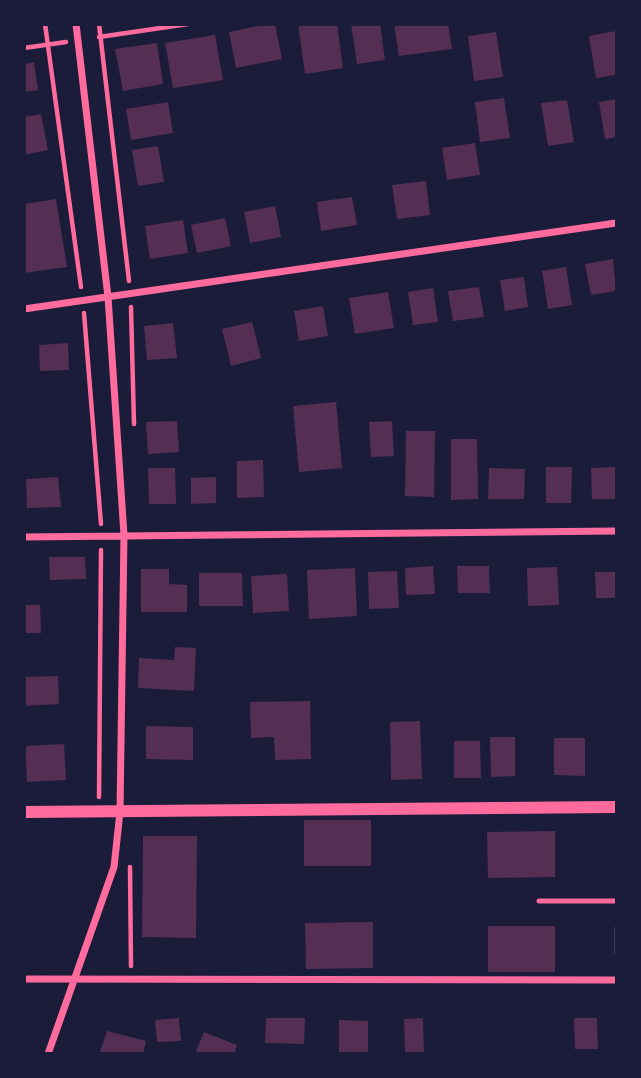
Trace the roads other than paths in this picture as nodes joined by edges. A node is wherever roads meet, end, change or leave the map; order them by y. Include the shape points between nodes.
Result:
1 (76, 24) edge
2 (617, 223) edge
3 (108, 297) junction
4 (24, 309) edge
5 (617, 531) edge
6 (124, 535) junction
7 (24, 537) edge
8 (617, 807) edge
9 (24, 812) edge
10 (120, 812) junction
11 (539, 901) dead end
12 (617, 901) edge
13 (74, 978) junction
14 (24, 979) edge
15 (617, 980) edge
16 (48, 1054) edge

1 - 3 street
2 - 3 street
3 - 4 street
3 - 6 street
5 - 6 street
6 - 7 street
6 - 10 street
8 - 10 street
9 - 10 street
10 - 13 street via 114,867
11 - 12 lane
13 - 14 street
13 - 15 street
13 - 16 street

